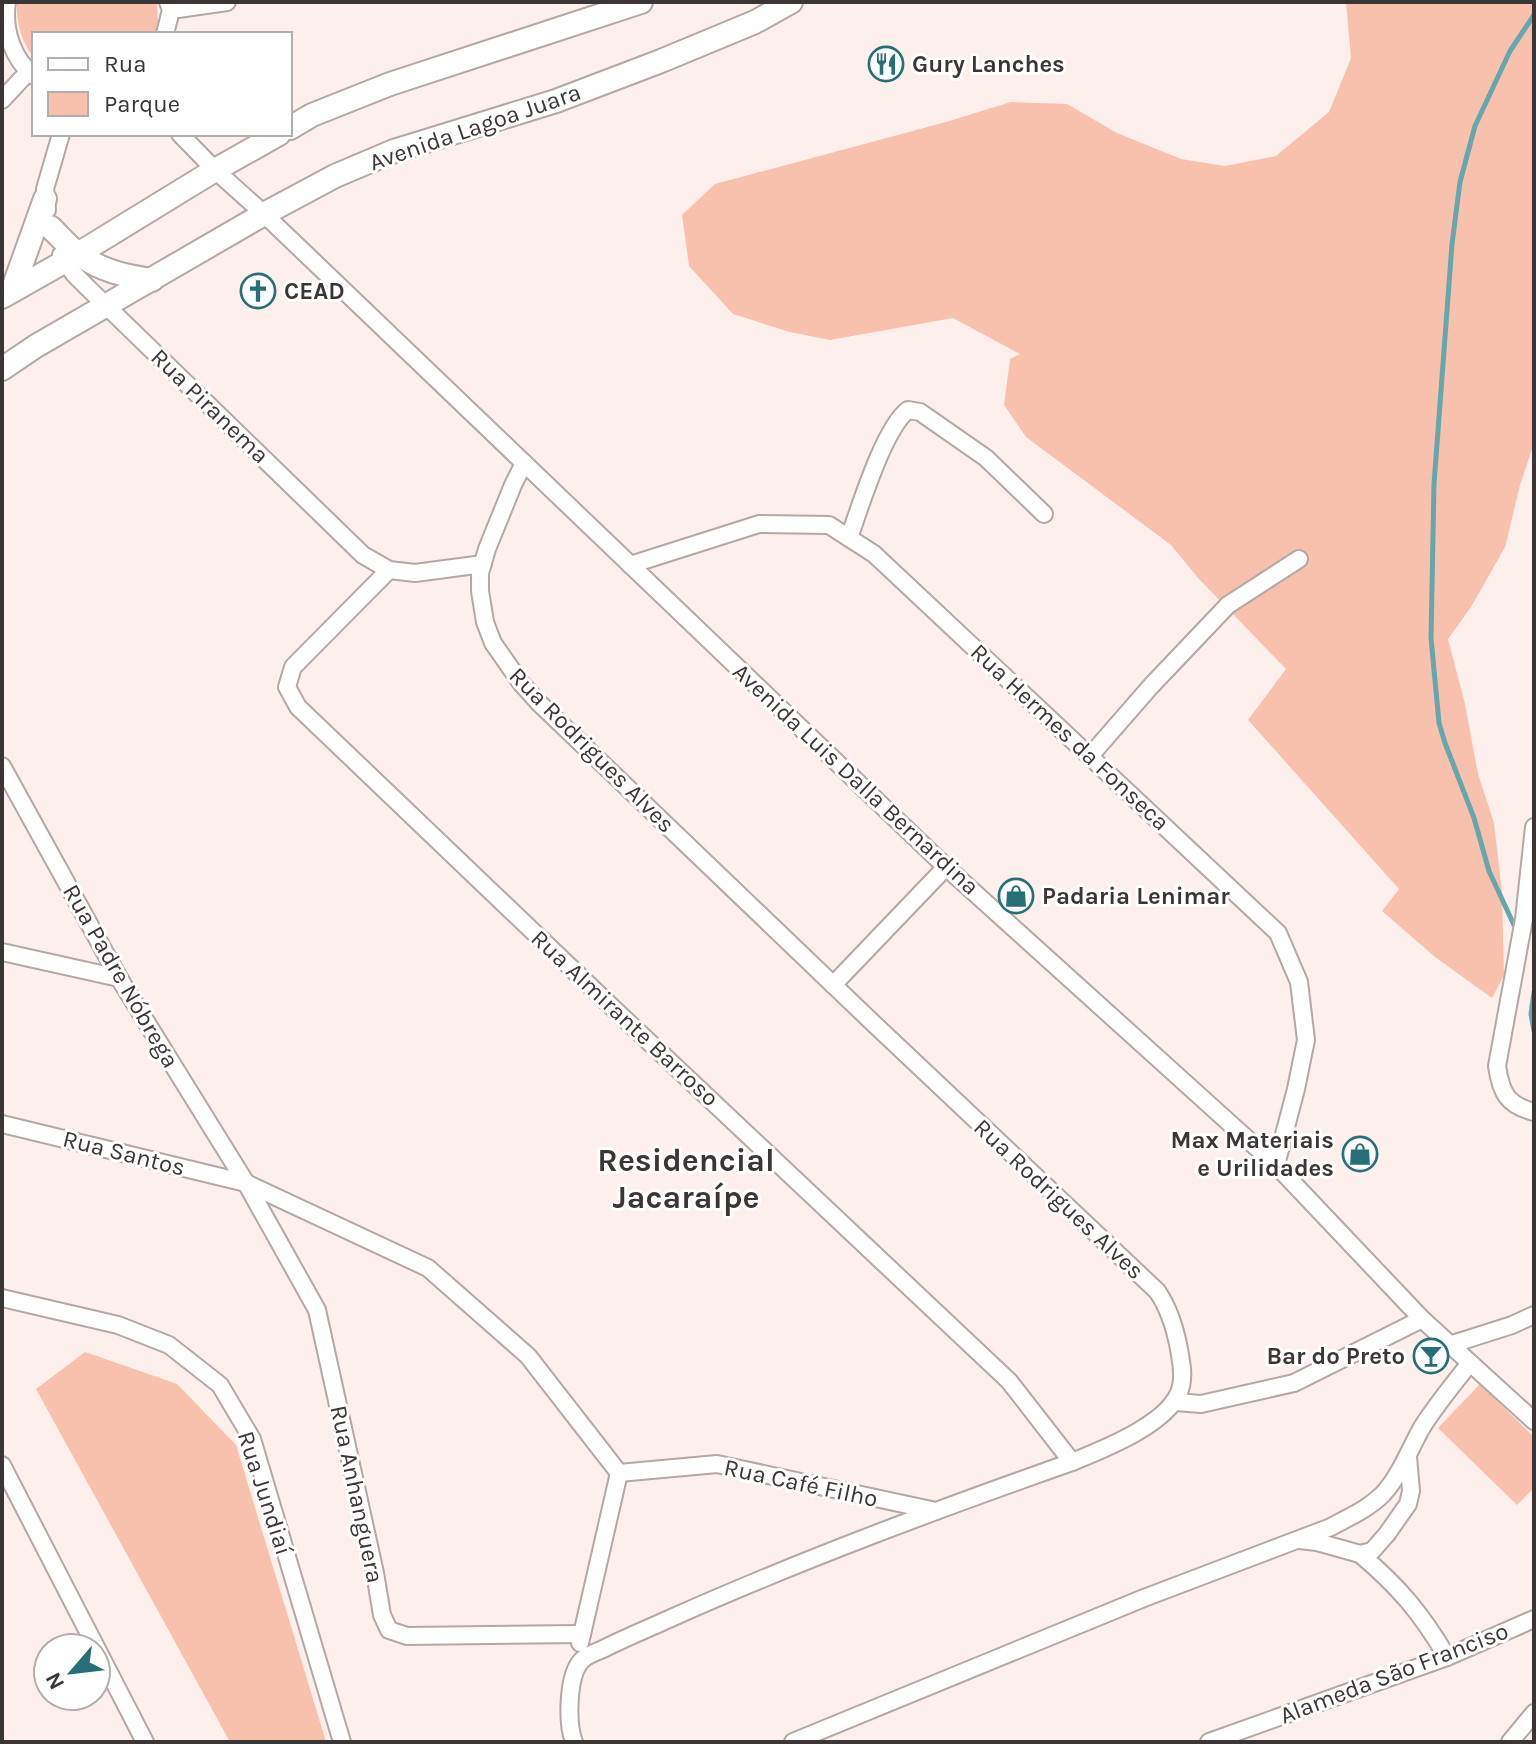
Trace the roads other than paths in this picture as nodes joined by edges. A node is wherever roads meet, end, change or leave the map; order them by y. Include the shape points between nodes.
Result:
1 (7, 2) edge
2 (227, 2) edge
3 (641, 2) edge
4 (791, 2) edge
5 (169, 6) edge
6 (4, 31) edge
7 (165, 32) edge
8 (31, 74) edge
9 (2, 100) edge
10 (292, 127) edge
11 (60, 136) edge
12 (182, 136) edge
13 (275, 136) edge
14 (215, 170) junction
15 (45, 199) junction
16 (264, 214) junction
17 (50, 227) joint
18 (71, 258) junction
19 (152, 280) junction
20 (7, 294) edge
21 (107, 306) junction
22 (2, 369) edge
23 (524, 463) junction
24 (1044, 514) dead end
25 (849, 538) junction
26 (1299, 559) dead end
27 (483, 564) junction
28 (630, 565) junction
29 (389, 570) junction
30 (1090, 756) junction
31 (2, 766) edge
32 (1534, 827) edge
33 (946, 867) junction
34 (2, 952) edge
35 (119, 978) junction
36 (833, 985) junction
37 (1527, 1110) edge
38 (2, 1124) edge
39 (1276, 1165) junction
40 (246, 1183) junction
41 (2, 1298) edge
42 (1534, 1315) edge
43 (1422, 1319) junction
44 (1449, 1345) junction
45 (1469, 1364) junction
46 (1175, 1402) junction
47 (1534, 1421) edge
48 (1408, 1457) junction
49 (1072, 1462) junction
50 (2, 1465) edge
51 (619, 1473) junction
52 (936, 1511) junction
53 (1298, 1540) junction
54 (1360, 1554) junction
55 (1534, 1619) edge
56 (582, 1634) junction
57 (1447, 1657) junction
58 (573, 1672) junction
59 (1534, 1713) edge
60 (145, 1742) edge
61 (342, 1742) edge
62 (574, 1742) edge
63 (793, 1742) edge
64 (1209, 1742) edge
65 (1510, 1742) edge

1 - 6 street
2 - 5 street
3 - 10 main road via 390,84
4 - 16 main road, Avenida Lagoa Juara via 755,22 556,101 394,151
5 - 7 street
6 - 8 street
8 - 9 street
11 - 15 street
12 - 14 street, Avenida Luis Dalla Bernardina
13 - 14 main road
14 - 16 street, Avenida Luis Dalla Bernardina
14 - 18 main road
15 - 17 street
15 - 20 main road
16 - 19 main road, Avenida Lagoa Juara
16 - 23 street, Avenida Luis Dalla Bernardina
17 - 18 main road
18 - 19 main road
18 - 20 main road
18 - 21 street, Rua Piranema via 74,274
19 - 21 main road, Avenida Lagoa Juara
21 - 22 main road, Avenida Lagoa Juara
21 - 29 street, Rua Piranema via 363,555
23 - 27 street, Rua Rodrigues Alves
23 - 28 street, Avenida Luis Dalla Bernardina
24 - 25 street via 986,458 920,412 908,410 885,443
25 - 28 street, Rua Hermes da Fonseca via 829,525 759,524
25 - 30 street, Rua Hermes da Fonseca via 874,554
26 - 30 street via 1228,605
27 - 29 street via 415,573
27 - 36 street, Rua Rodrigues Alves via 485,622 521,683
28 - 33 street, Avenida Luis Dalla Bernardina
29 - 49 street, Rua Almirante Barroso via 293,667 287,687 298,707 1009,1381
30 - 39 street, Rua Hermes da Fonseca via 1278,933 1299,982 1306,1040
31 - 35 street, Rua Padre Nóbrega
32 - 37 street via 1524,919 1497,1066 1504,1092
33 - 36 street
33 - 39 street, Avenida Luis Dalla Bernardina
34 - 35 street
35 - 40 street, Rua Padre Nóbrega
36 - 46 street, Rua Rodrigues Alves via 1157,1291 1178,1342 1182,1373
38 - 40 street, Rua Santos
39 - 43 street, Avenida Luis Dalla Bernardina
40 - 51 street via 428,1268 528,1356
40 - 56 street, Rua Anhanguera via 317,1310 389,1630 407,1636
41 - 61 street, Rua Jundiaí via 118,1325 169,1345 220,1385 252,1439
42 - 44 street
43 - 44 street, Avenida Luis Dalla Bernardina
43 - 46 street via 1294,1383 1201,1404
44 - 45 street, Avenida Luis Dalla Bernardina
45 - 47 street, Avenida Luis Dalla Bernardina
45 - 48 street via 1438,1403
46 - 49 street via 1135,1432
48 - 53 street via 1383,1493 1360,1512
48 - 54 street via 1408,1504 1372,1551
49 - 52 street
50 - 60 street
51 - 52 street, Rua Café Filho via 717,1464
51 - 56 street
52 - 58 street via 618,1641 582,1659
53 - 54 street
53 - 63 street
54 - 57 street via 1414,1607
55 - 57 street, Alameda São Franciso
56 - 58 street
57 - 64 street, Alameda São Franciso
58 - 62 street
59 - 65 street

